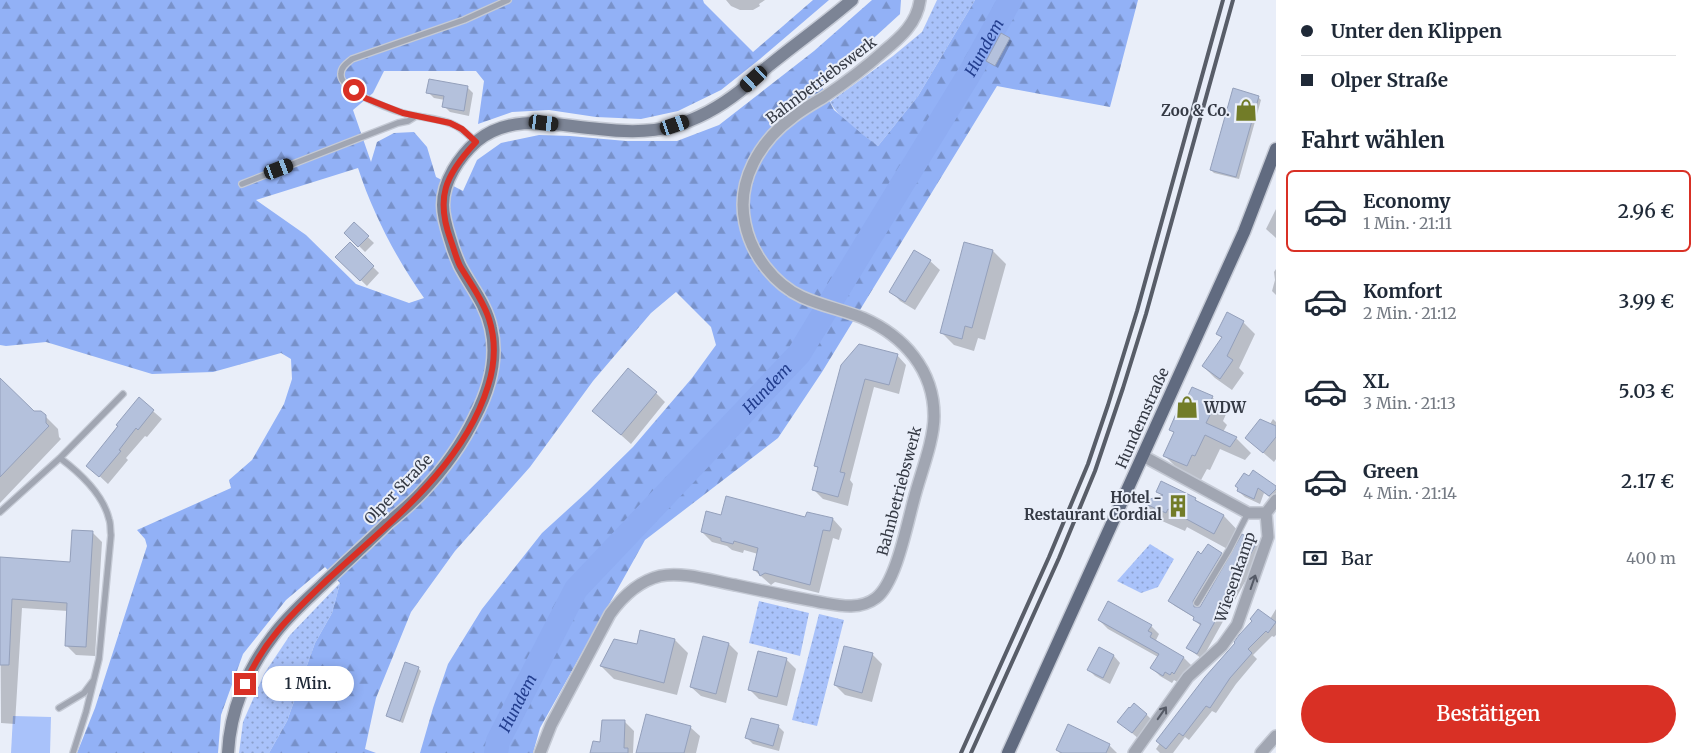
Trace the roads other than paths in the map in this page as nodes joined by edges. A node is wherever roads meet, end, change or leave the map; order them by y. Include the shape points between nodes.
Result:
1 (508, 0) edge
2 (852, 0) edge
3 (920, 0) edge
4 (416, 116) junction
5 (476, 142) junction
6 (1276, 149) edge
7 (242, 184) dead end
8 (122, 394) dead end
9 (1143, 456) junction
10 (60, 458) junction
11 (1276, 500) edge
12 (0, 512) edge
13 (1248, 513) junction
14 (1266, 513) junction
15 (1197, 603) dead end
16 (95, 677) junction
17 (59, 708) dead end
18 (1276, 736) edge
19 (73, 753) edge
20 (228, 753) edge
21 (540, 753) edge
22 (1008, 753) edge
23 (1134, 753) edge
24 (1261, 753) edge

1 - 4 lane via 464,20 352,59 344,66 340,74 343,83 365,98
2 - 5 main road, Olper Straße via 741,90 689,121 662,129 627,131 521,123 498,128
3 - 21 street, Bahnbetriebswerk via 917,15 901,37 862,70 791,118 772,136 748,172 743,199 745,223 765,268 802,297 863,318 889,331 907,346 929,383 934,419 890,580 875,599 851,607 693,577 670,574 647,580 626,595 610,614 551,725
4 - 5 lane via 450,123
4 - 7 lane
5 - 20 main road, Olper Straße via 454,168 443,207 446,228 459,264 484,305 492,330 492,366 480,407 458,446 423,492 273,636 251,670 238,699
6 - 9 main road, Hundemstraße via 1247,225
8 - 10 lane
9 - 13 street, Wiesenkamp
9 - 22 main road, Hundemstraße
10 - 12 lane
10 - 16 lane via 90,485 109,519 111,535
11 - 14 street
13 - 14 street, Wiesenkamp
13 - 15 lane
23 -> 14 street, Wiesenkamp via 1188,677 1222,646 1238,626 1268,537
16 - 17 lane via 84,693
16 - 19 lane
18 - 24 street

